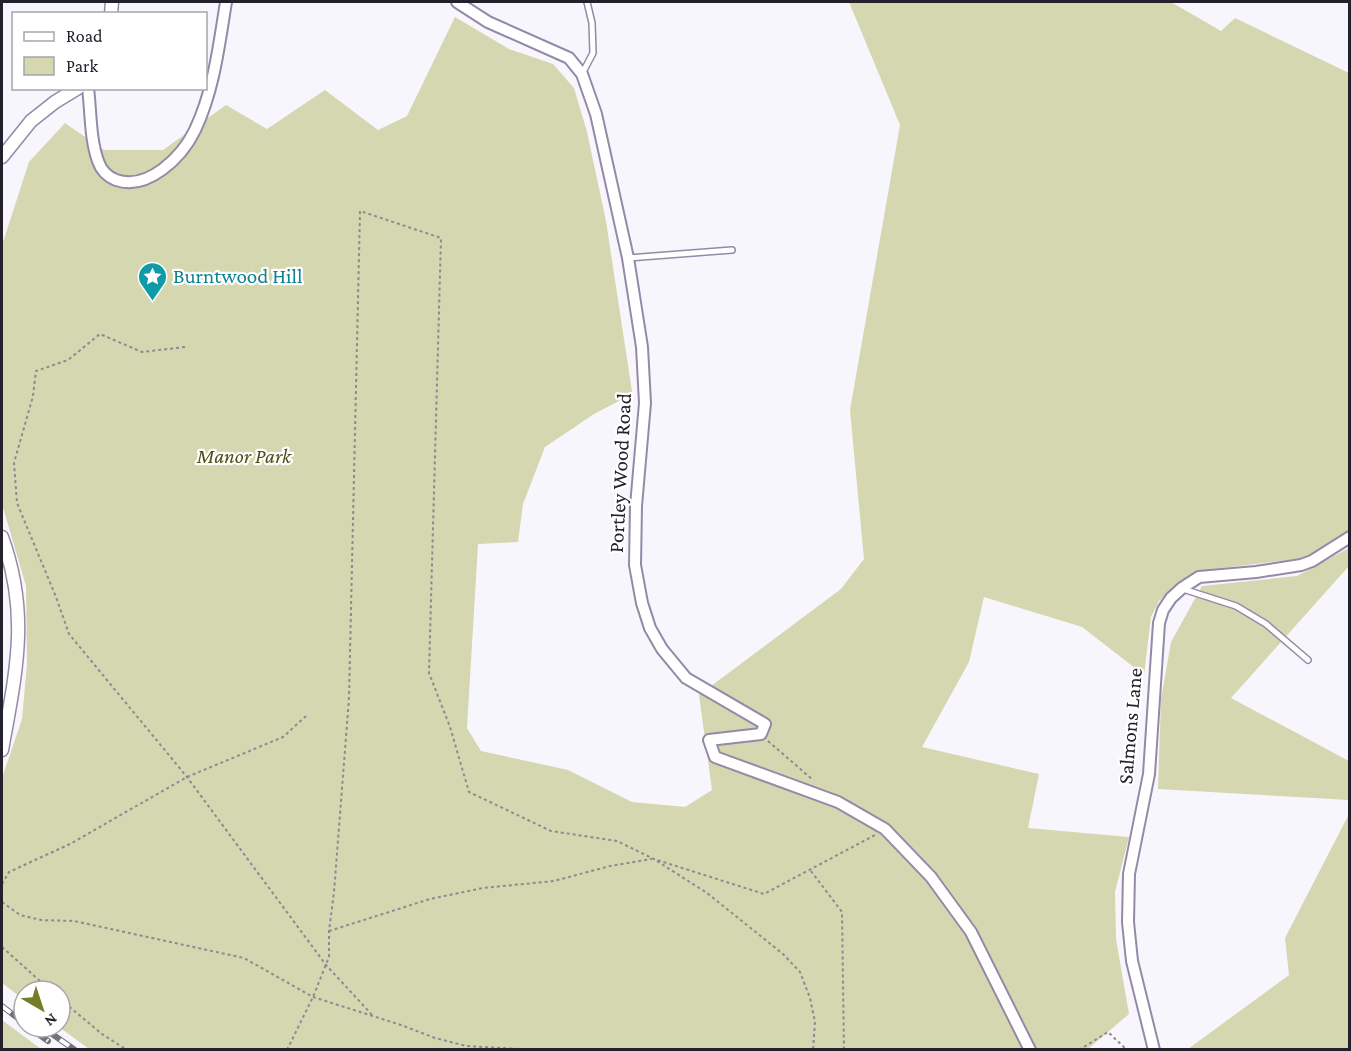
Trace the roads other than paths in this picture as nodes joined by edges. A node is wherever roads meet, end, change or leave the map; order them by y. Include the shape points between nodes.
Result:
1 (226, 2) edge
2 (457, 2) edge
3 (587, 2) edge
4 (582, 74) junction
5 (75, 90) edge
6 (87, 90) edge
7 (2, 157) edge
8 (732, 250) dead end
9 (628, 258) junction
10 (2, 537) edge
11 (1348, 541) edge
12 (1182, 588) junction
13 (1308, 660) dead end
14 (5, 714) edge
15 (2, 750) edge
16 (1030, 1050) edge
17 (1154, 1050) edge

1 - 6 street via 208,97 194,132 180,152 152,176 123,182 108,177 98,162
2 - 4 street, Portley Wood Road via 488,22 569,58
3 - 4 lane via 593,53
4 - 9 street, Portley Wood Road via 596,114
5 - 7 street via 31,121
8 - 9 lane
9 - 16 street, Portley Wood Road via 642,346 645,403 635,565 642,603 662,649 686,678 765,724 761,734 709,740 715,757 838,802 885,829 931,877 971,932
10 - 14 street via 17,590 18,611 18,651
11 - 12 street, Salmons Lane via 1301,565 1199,577
12 - 13 lane via 1236,606 1266,624
12 - 17 street, Salmons Lane via 1163,610 1158,623 1149,774 1129,874 1132,961
14 - 15 street

